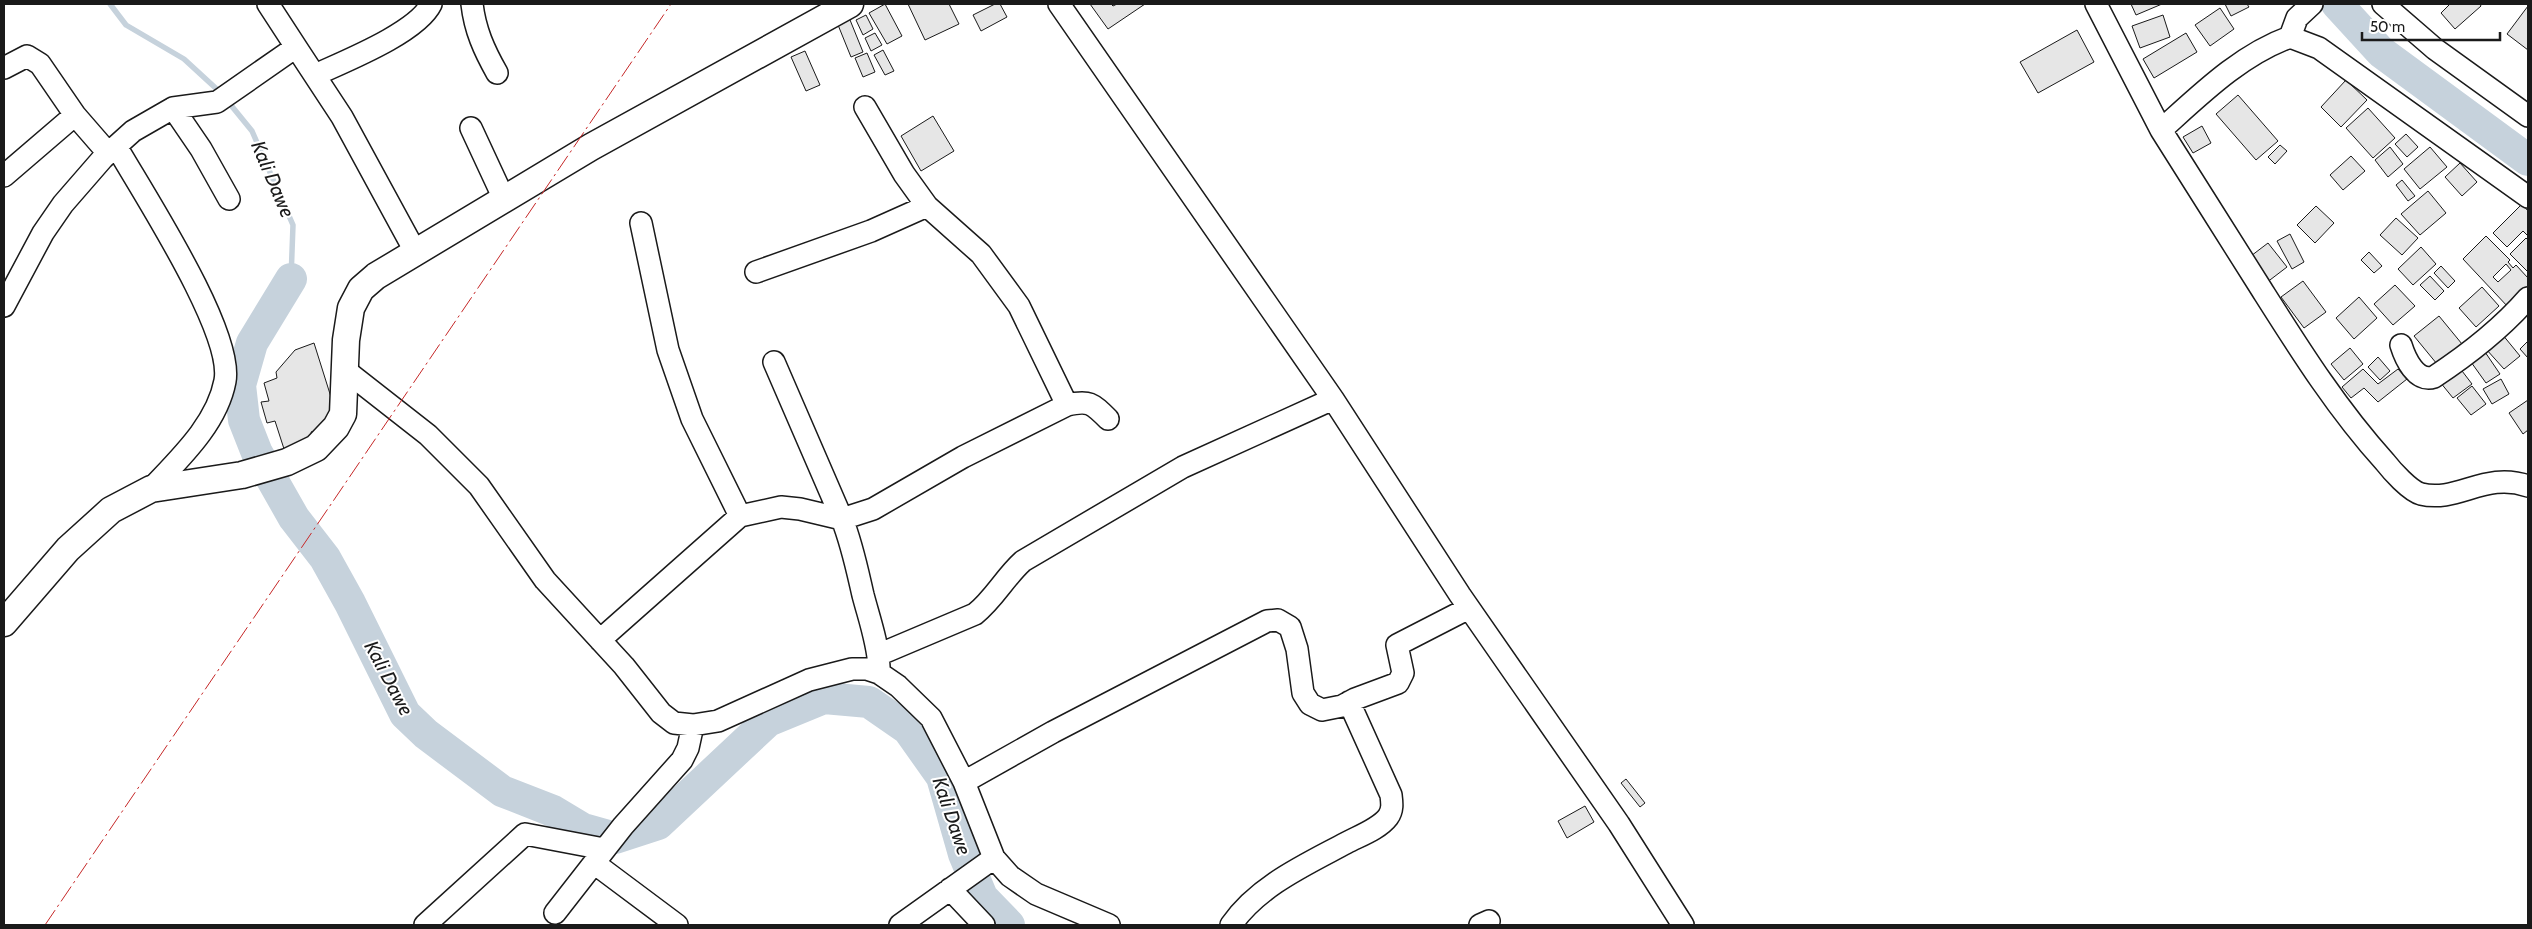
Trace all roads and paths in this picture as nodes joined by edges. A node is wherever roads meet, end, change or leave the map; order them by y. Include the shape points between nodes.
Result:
1 (268, 4) edge
2 (431, 4) edge
3 (472, 4) edge
4 (850, 4) edge
5 (1059, 4) edge
6 (2096, 4) edge
7 (2383, 4) edge
8 (2298, 15) edge
9 (296, 47) junction
10 (4, 68) edge
11 (497, 73) dead end
12 (314, 75) junction
13 (865, 107) dead end
14 (173, 108) junction
15 (75, 115) junction
16 (2528, 116) edge
17 (471, 128) dead end
18 (2161, 130) junction
19 (112, 150) junction
20 (4, 176) edge
21 (2528, 197) edge
22 (229, 199) dead end
23 (504, 199) junction
24 (927, 206) junction
25 (641, 223) dead end
26 (416, 253) junction
27 (756, 272) dead end
28 (2528, 298) edge
29 (4, 306) edge
30 (2401, 345) dead end
31 (774, 362) dead end
32 (345, 370) junction
33 (1333, 399) junction
34 (1067, 406) junction
35 (1108, 419) dead end
36 (2528, 486) edge
37 (151, 490) junction
38 (740, 516) junction
39 (842, 519) junction
40 (1469, 608) junction
41 (4, 623) edge
42 (600, 640) junction
43 (879, 664) junction
44 (1349, 702) junction
45 (693, 725) junction
46 (964, 782) junction
47 (599, 856) junction
48 (987, 864) junction
49 (956, 885) junction
50 (555, 913) dead end
51 (425, 925) edge
52 (678, 925) edge
53 (900, 925) edge
54 (984, 925) edge
55 (1109, 925) edge
56 (1230, 925) edge
57 (1683, 925) edge

1 - 9 street
2 - 12 street via 400,32
3 - 11 street via 482,48
4 - 23 main road via 591,147
5 - 33 street
6 - 18 street
7 - 16 street via 2435,49
8 - 18 street via 2276,42 2217,80
8 - 21 street via 2319,48
9 - 12 street
9 - 14 street via 225,96
10 - 15 street via 27,56 33,58
12 - 26 street via 342,117
13 - 24 street via 904,174
14 - 19 street via 133,131
14 - 22 street
15 - 19 street
15 - 20 street
17 - 23 street
18 - 36 street via 2318,380 2357,432 2397,476 2420,494 2457,492 2489,482 2514,481
19 - 29 street via 63,204 43,233
19 - 37 street via 202,297 217,333 225,380 215,412
23 - 26 main road
24 - 27 street via 871,231
24 - 34 street via 982,254 1019,306
25 - 38 street via 668,350 692,419
26 - 32 main road via 376,276 361,289 351,308
28 - 30 street via 2516,313 2471,352 2430,379 2411,366
31 - 39 street
32 - 37 main road via 343,414 336,427 316,448 288,462 242,475
32 - 42 street via 428,435 480,486 545,580
33 - 40 street
33 - 43 street via 1183,467 1023,561 988,604 975,614
34 - 35 street via 1085,401
34 - 39 street via 970,453 872,508
37 - 41 main road via 104,516 68,549
38 - 39 street via 781,507
38 - 42 street
39 - 43 street via 849,536
40 - 44 street via 1397,645 1403,673 1398,683
40 - 57 street via 1619,824
42 - 45 street via 661,713 674,722
43 - 45 street via 809,680 718,720
43 - 46 street via 931,718
44 - 46 street via 1322,710 1310,704 1303,693 1297,649 1290,627 1278,620 1267,621
44 - 56 street via 1391,795 1390,814 1370,830 1274,884
45 - 47 street via 682,760
46 - 48 street
47 - 50 street
47 - 51 street via 525,834
47 - 52 street
48 - 49 street
48 - 55 street via 1036,894
49 - 53 street
49 - 54 street

